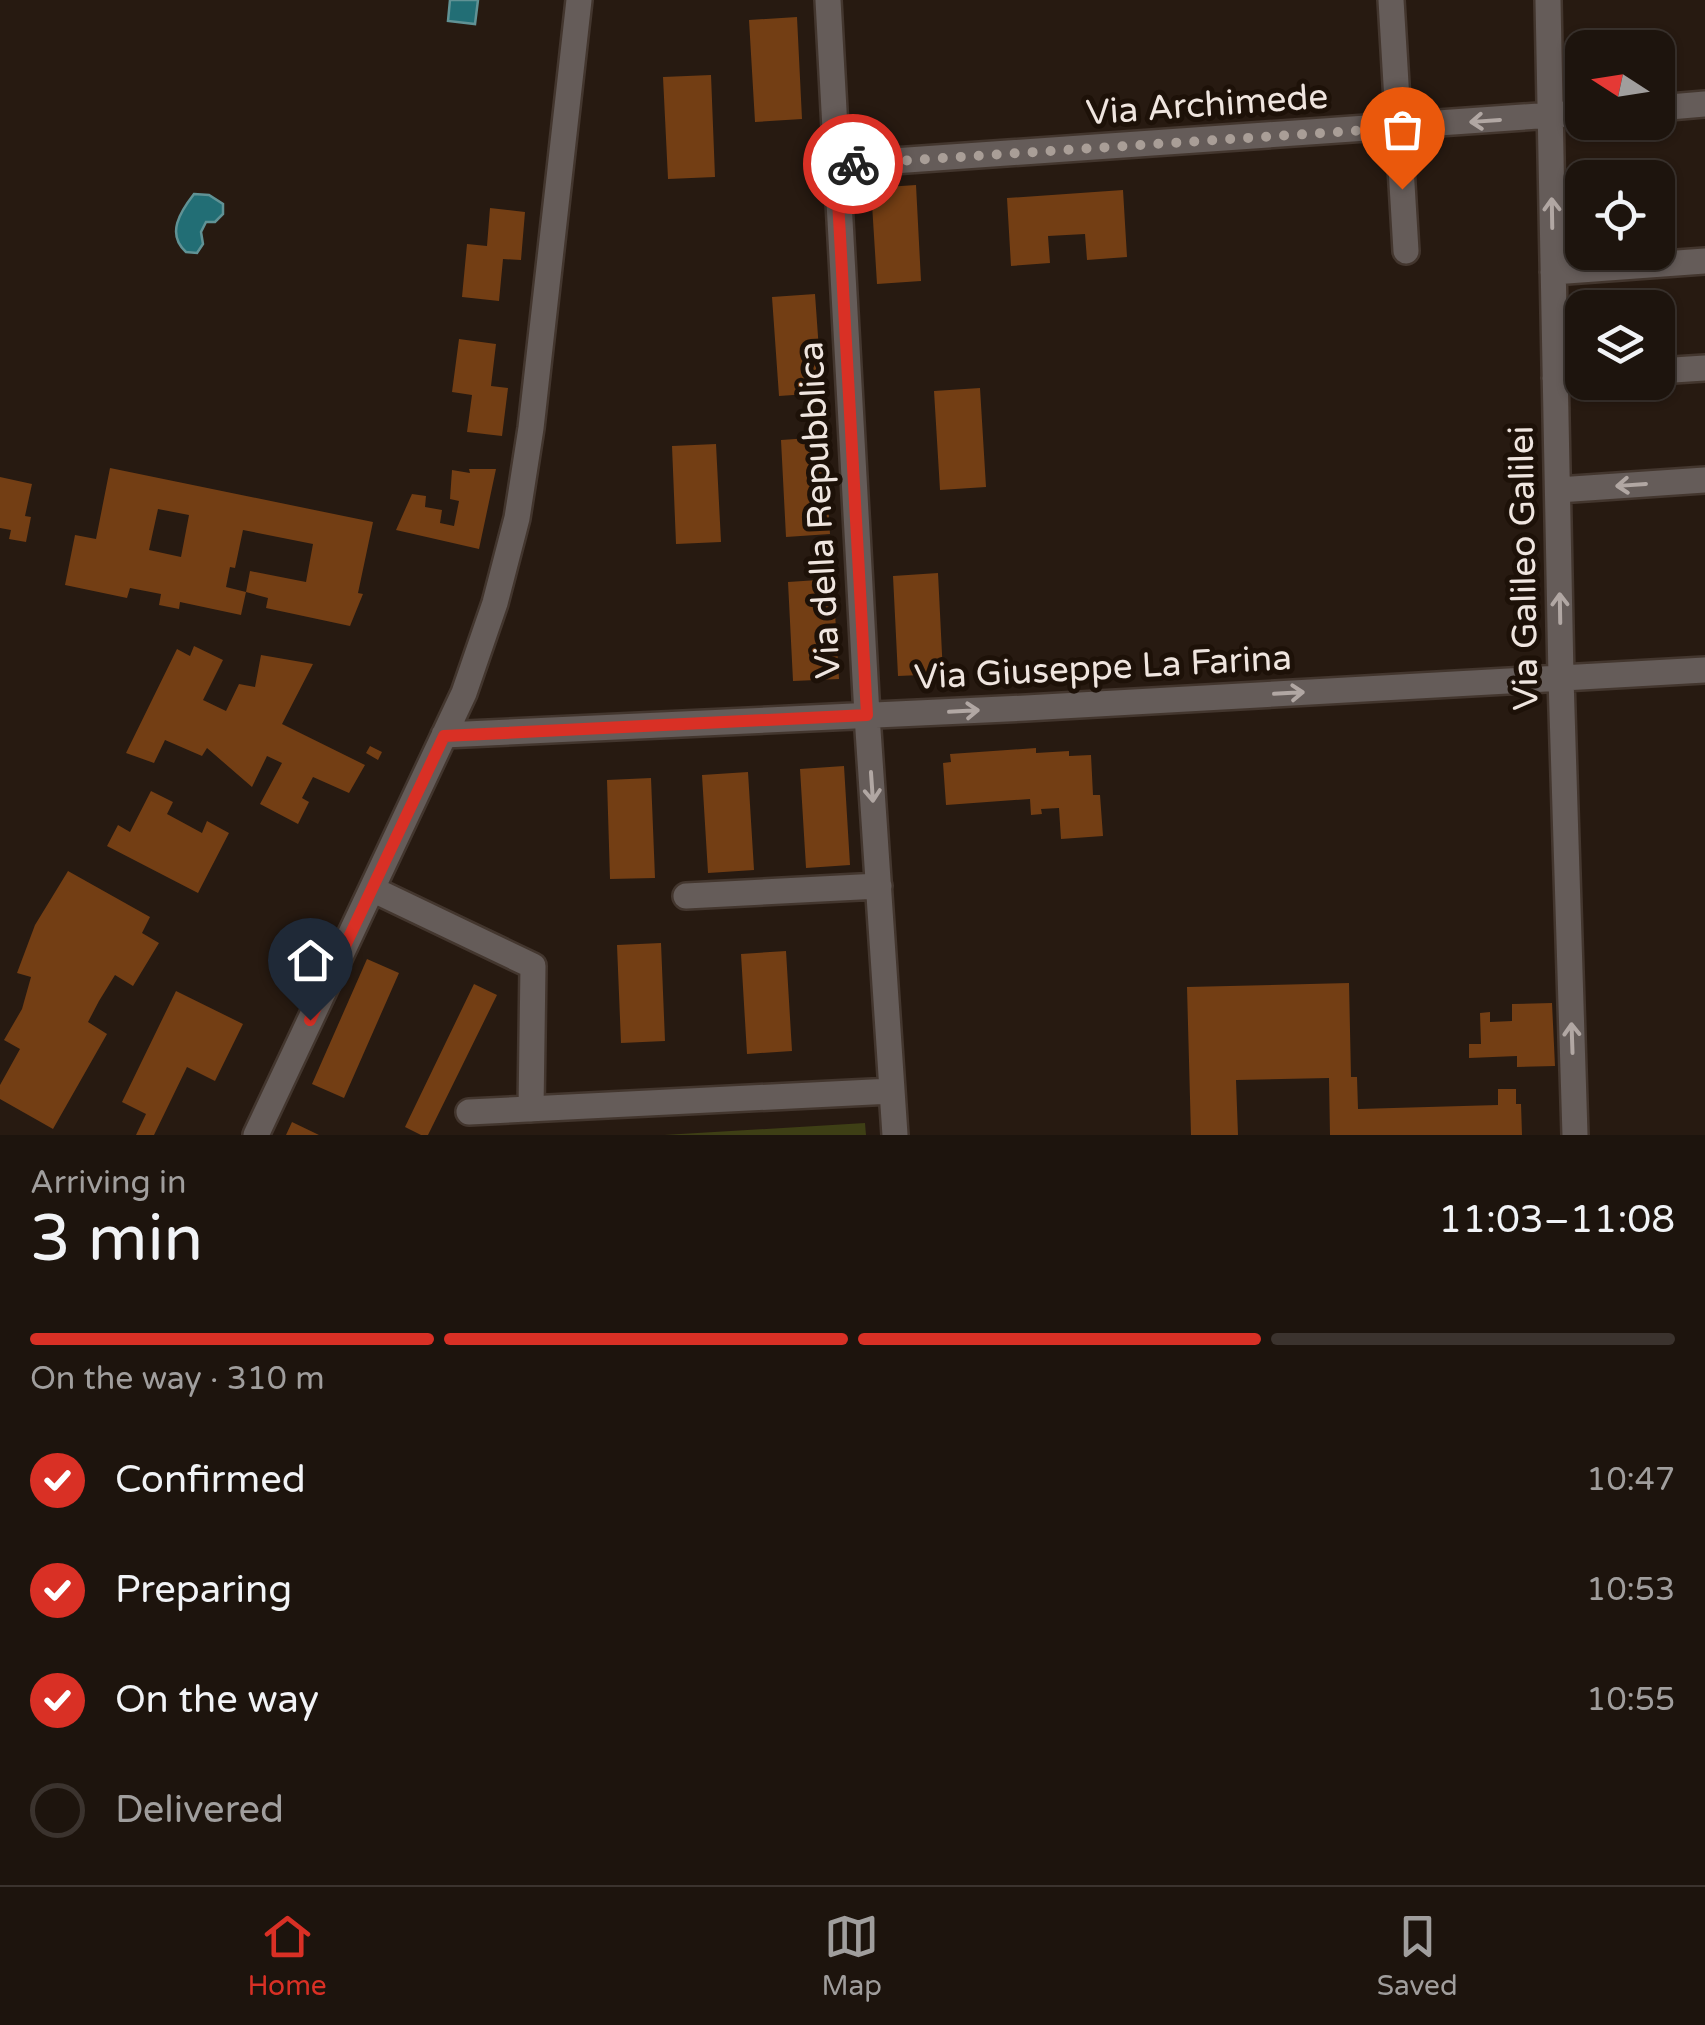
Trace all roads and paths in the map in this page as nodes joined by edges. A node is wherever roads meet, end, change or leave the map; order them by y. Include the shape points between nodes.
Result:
1 (579, 0) edge
2 (828, 0) edge
3 (1391, 0) edge
4 (1548, 0) edge
5 (1705, 104) edge
6 (1675, 107) edge
7 (1565, 115) edge
8 (1550, 116) junction
9 (1398, 128) junction
10 (836, 165) junction
11 (1406, 250) dead end
12 (1705, 260) edge
13 (1553, 272) junction
14 (1705, 368) edge
15 (1675, 370) edge
16 (1565, 377) edge
17 (1555, 378) junction
18 (1705, 480) edge
19 (1558, 490) junction
20 (1705, 670) edge
21 (1561, 678) junction
22 (867, 715) junction
23 (444, 736) junction
24 (879, 886) junction
25 (372, 889) junction
26 (686, 896) dead end
27 (892, 1090) junction
28 (531, 1109) junction
29 (468, 1112) dead end
30 (256, 1135) edge
31 (895, 1135) edge
32 (1575, 1135) edge

1 - 23 street via 516,518 495,603
2 - 10 street, Via della Repubblica
3 - 9 street
4 - 8 street, Via Galileo Galilei
5 - 6 street
7 - 8 street, Via Archimede
8 -> 9 street, Via Archimede
13 -> 8 street, Via Galileo Galilei
9 - 10 street, Via Archimede
9 - 11 street
10 - 22 street, Via della Repubblica
12 - 13 street
13 - 17 street, Via Galileo Galilei
14 - 15 street
16 - 17 street
17 - 19 street, Via Galileo Galilei
18 -> 19 street
21 -> 19 street, Via Galileo Galilei
20 - 21 street, Via Giuseppe La Farina
22 -> 21 street, Via Giuseppe La Farina
32 -> 21 street, Via Galileo Galilei
22 - 23 street, Via Giuseppe La Farina
22 -> 24 street, Via della Repubblica
23 - 25 street
24 - 26 street
24 - 27 street, Via della Repubblica
25 - 28 street via 533,966
25 - 30 street
27 - 28 street
27 - 31 street, Via della Repubblica
28 - 29 street

